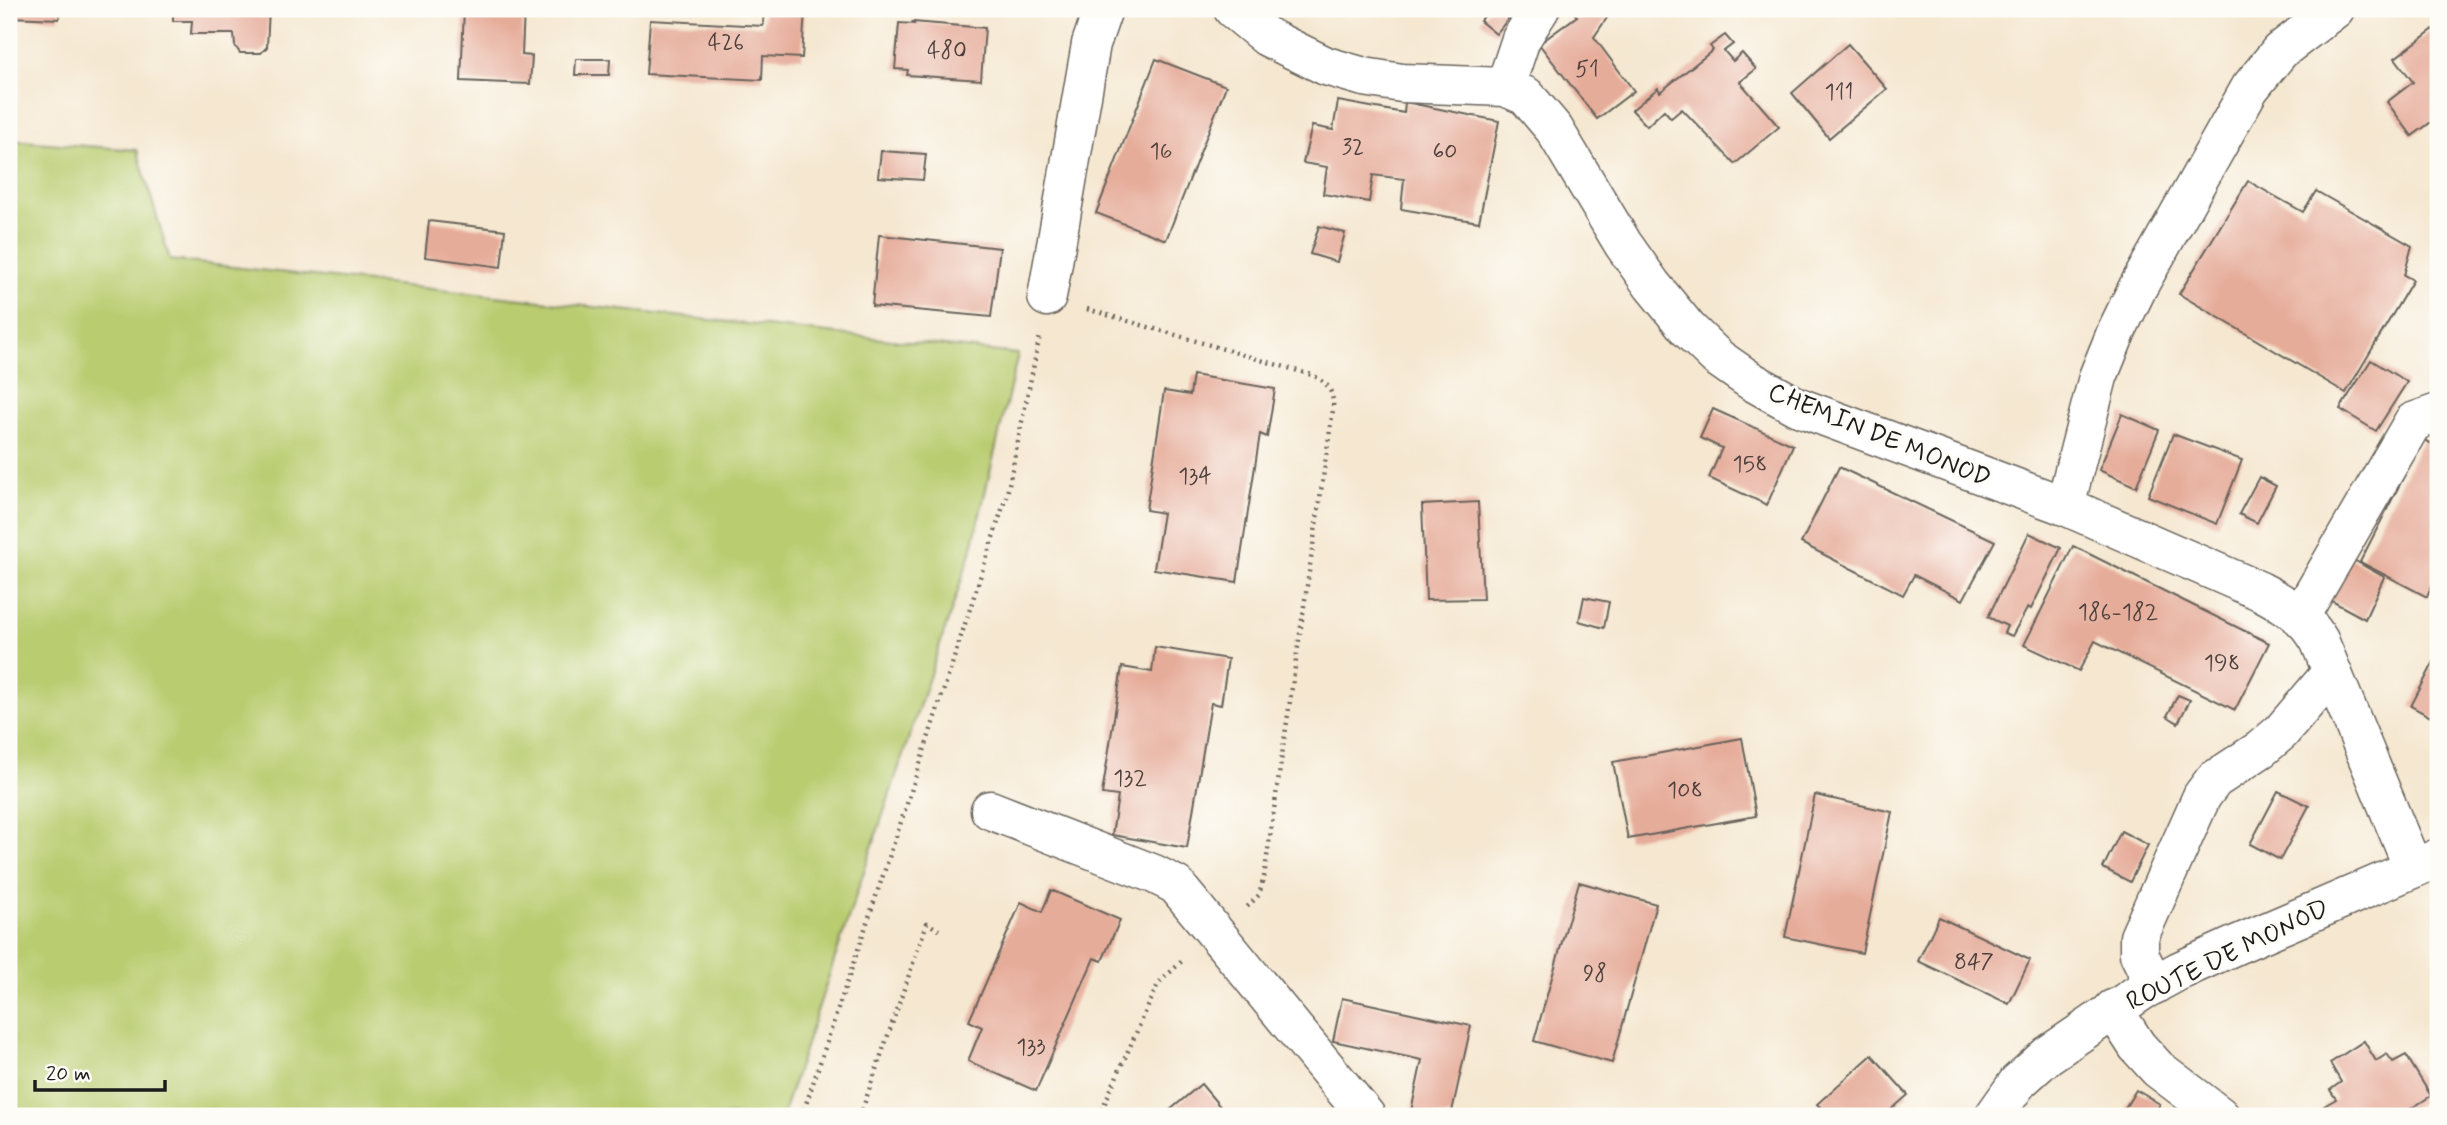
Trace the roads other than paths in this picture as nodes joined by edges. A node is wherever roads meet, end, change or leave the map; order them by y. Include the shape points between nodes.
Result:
1 (1103, 9) edge
2 (1233, 9) edge
3 (1540, 9) edge
4 (2335, 9) edge
5 (1505, 87) junction
6 (1048, 297) road end
7 (2438, 413) edge
8 (2065, 506) junction
9 (2301, 615) junction
10 (2332, 672) junction
11 (989, 810) dead end
12 (2426, 863) edge
13 (2154, 985) junction
14 (2113, 1009) junction
15 (1366, 1116) edge
16 (1994, 1116) edge
17 (2220, 1116) edge

1 - 6 street via 1091,44
2 - 5 street, CHEMIN DE MONOD via 1267,37 1301,56 1364,77
3 - 5 street via 1521,39
4 - 8 street via 2280,51 2250,88 2138,287 2098,377
5 - 8 street, CHEMIN DE MONOD via 1526,96 1540,110 1652,285 1718,358 1796,406
7 - 9 street via 2413,422
8 - 9 street, CHEMIN DE MONOD via 2260,591
9 - 10 street, CHEMIN DE MONOD via 2319,640
10 - 12 street, CHEMIN DE MONOD
10 - 13 street via 2281,732 2214,780 2194,809 2139,937 2140,954
11 - 15 street via 1176,885
12 - 13 street, ROUTE DE MONOD
13 - 14 street, ROUTE DE MONOD
14 - 16 street, ROUTE DE MONOD via 2048,1055 2018,1082
14 - 17 street via 2158,1069

